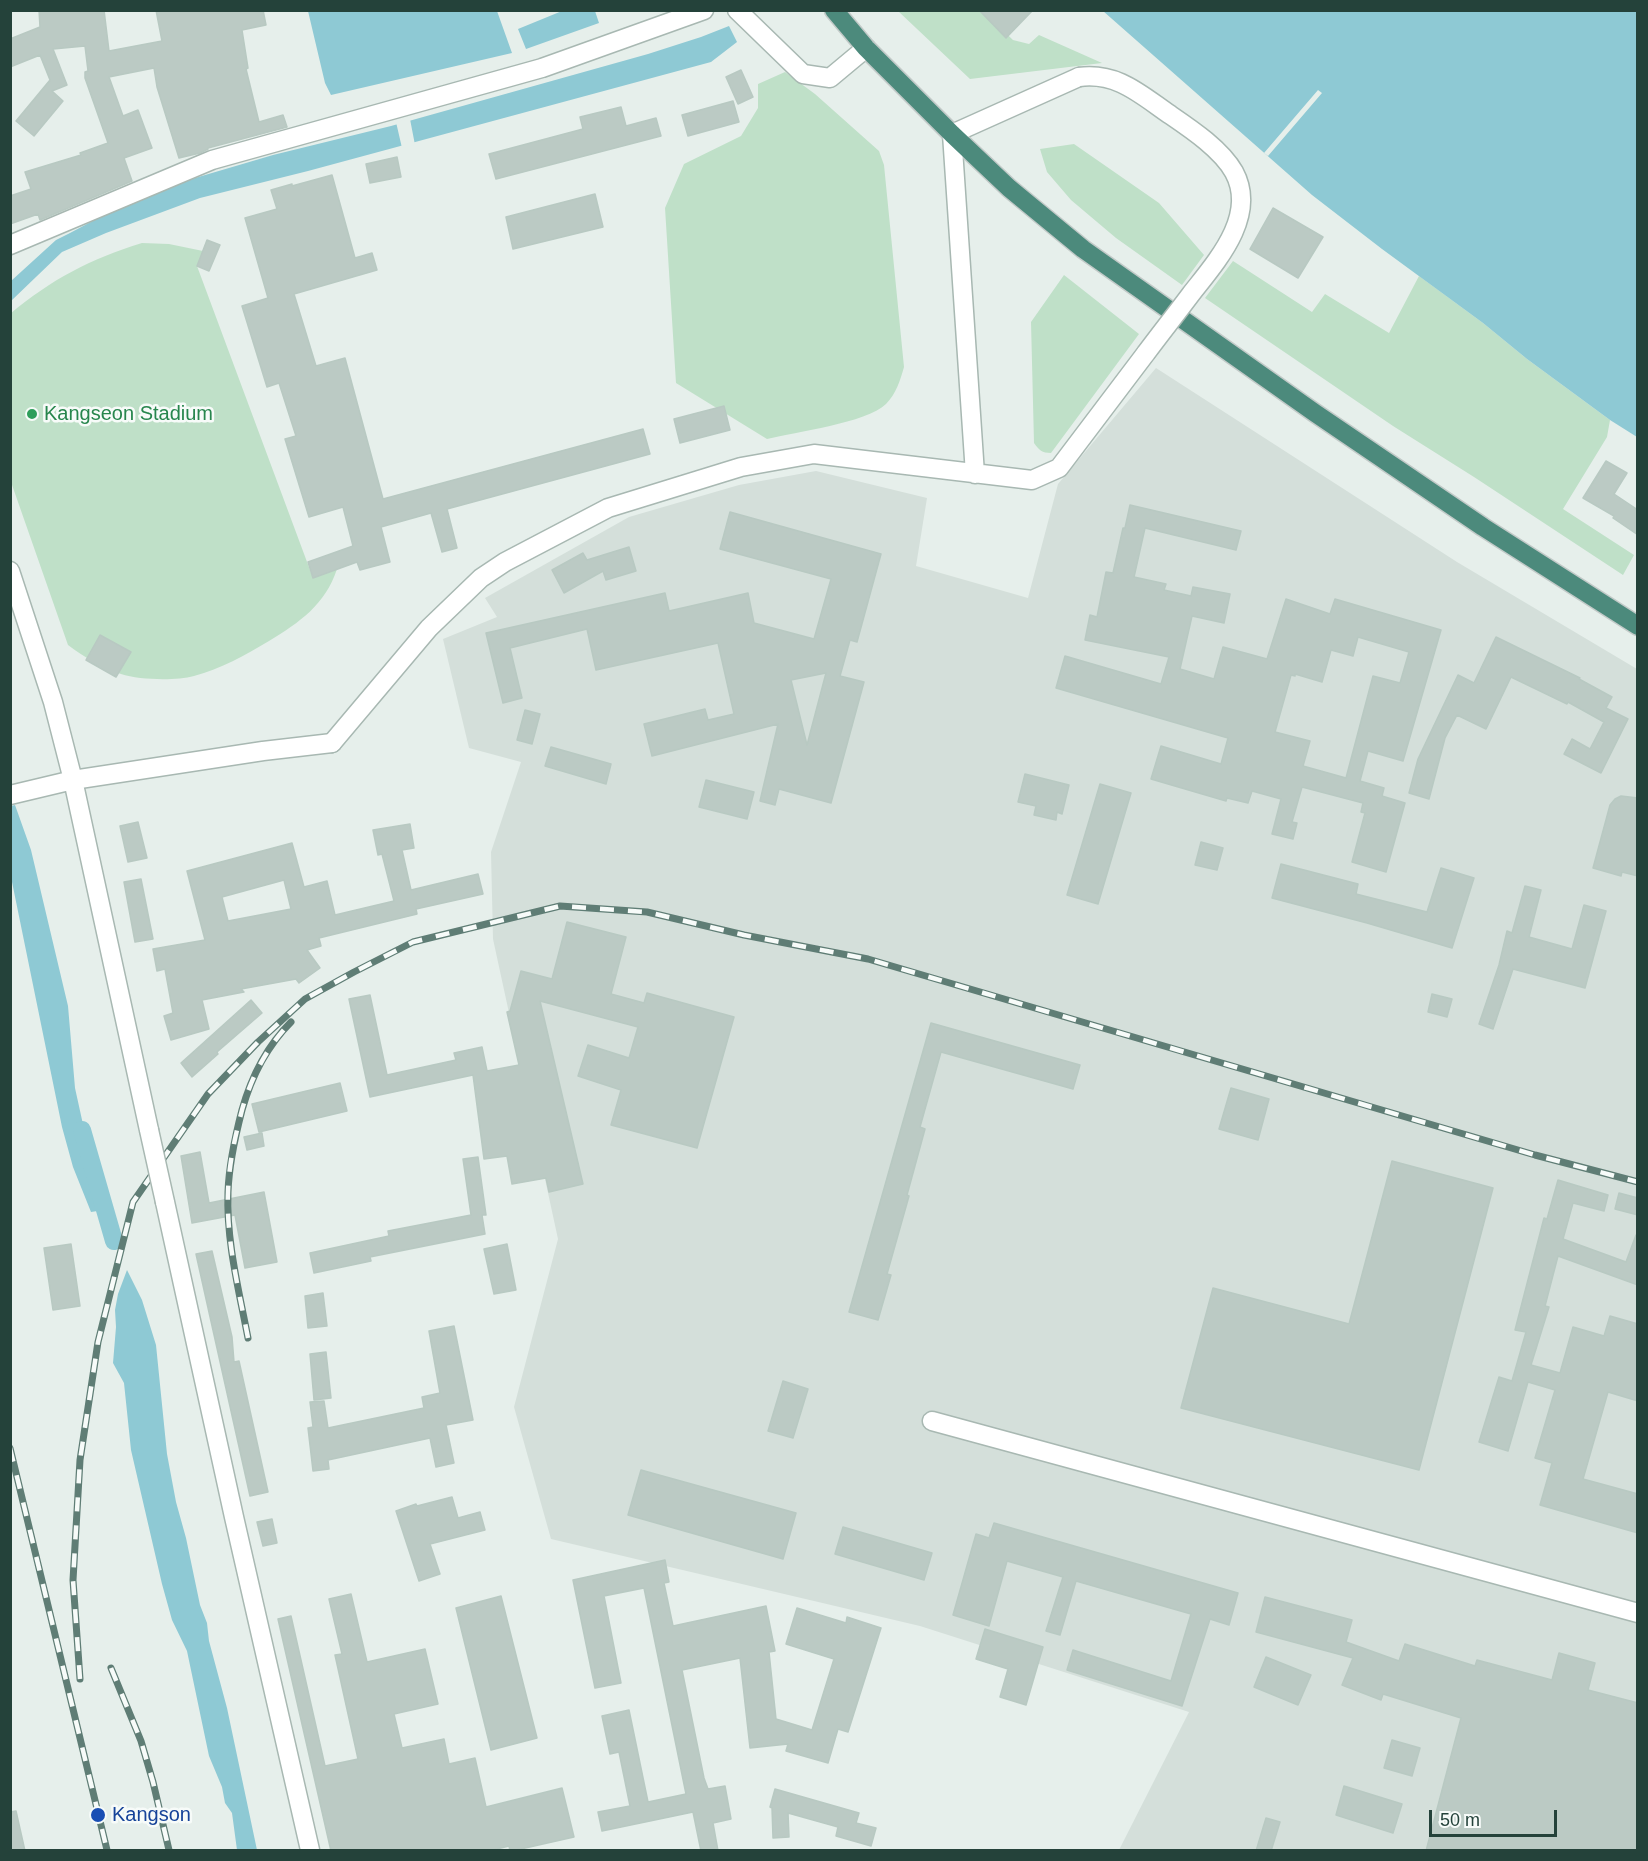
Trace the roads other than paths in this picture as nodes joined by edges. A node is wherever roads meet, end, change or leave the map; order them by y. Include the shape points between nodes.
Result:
1 (704, 10) edge
2 (736, 10) edge
3 (834, 10) edge
4 (866, 48) junction
5 (952, 134) junction
6 (10, 245) edge
7 (975, 474) junction
8 (10, 571) edge
9 (1638, 626) edge
10 (73, 780) junction
11 (10, 795) edge
12 (932, 1421) dead end
13 (1638, 1613) edge
14 (310, 1851) edge

1 - 6 street via 542,68 212,160
2 - 4 street via 803,74 830,78
3 - 4 highway
4 - 5 highway
5 - 7 street
5 - 7 street, bridge via 1079,77 1094,75 1131,87 1204,139 1234,172 1240,191 1240,211 1222,254 1059,468 1032,480
5 - 9 highway via 1083,249 1454,507
7 - 10 street via 814,454 741,467 608,508 481,578 429,628 332,743
8 - 10 street via 53,702
10 - 11 street
10 - 14 street, bridge
12 - 13 street

